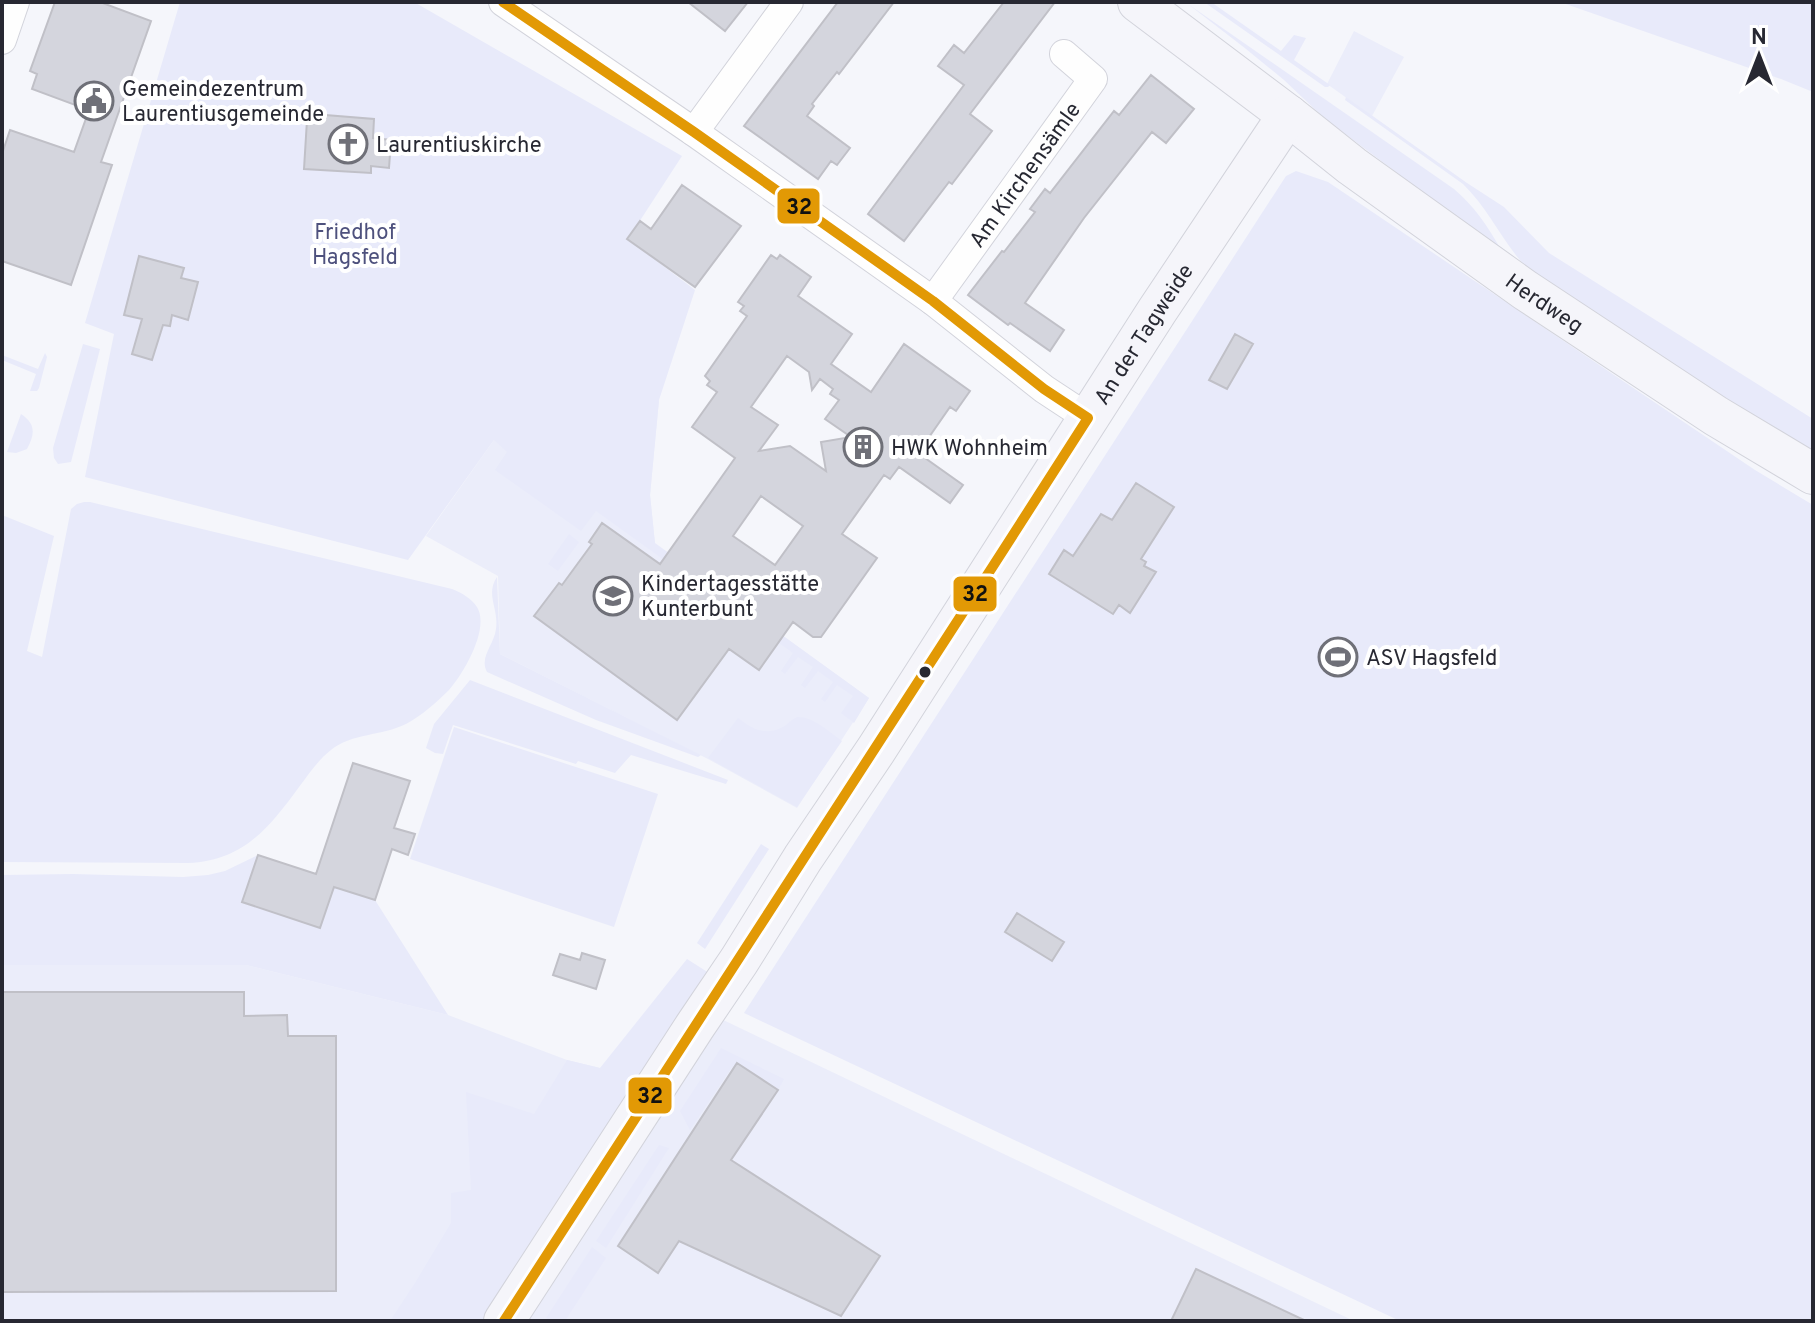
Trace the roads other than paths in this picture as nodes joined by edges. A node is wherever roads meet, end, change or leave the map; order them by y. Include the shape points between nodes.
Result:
1 (15, 2) edge
2 (503, 2) edge
3 (789, 2) edge
4 (1138, 2) edge
5 (2, 40) edge
6 (1064, 54) dead end
7 (1288, 115) junction
8 (694, 132) junction
9 (933, 301) junction
10 (1088, 418) junction
11 (1813, 474) edge
12 (504, 1321) edge

1 - 5 street
2 - 8 street
3 - 8 street
4 - 7 main road, Herdweg
6 - 9 street, Am Kirchensämle via 1093,79
7 - 10 main road, An der Tagweide
7 - 11 main road, Herdweg via 1525,290
8 - 9 street
9 - 10 street
10 - 12 main road, An der Tagweide

